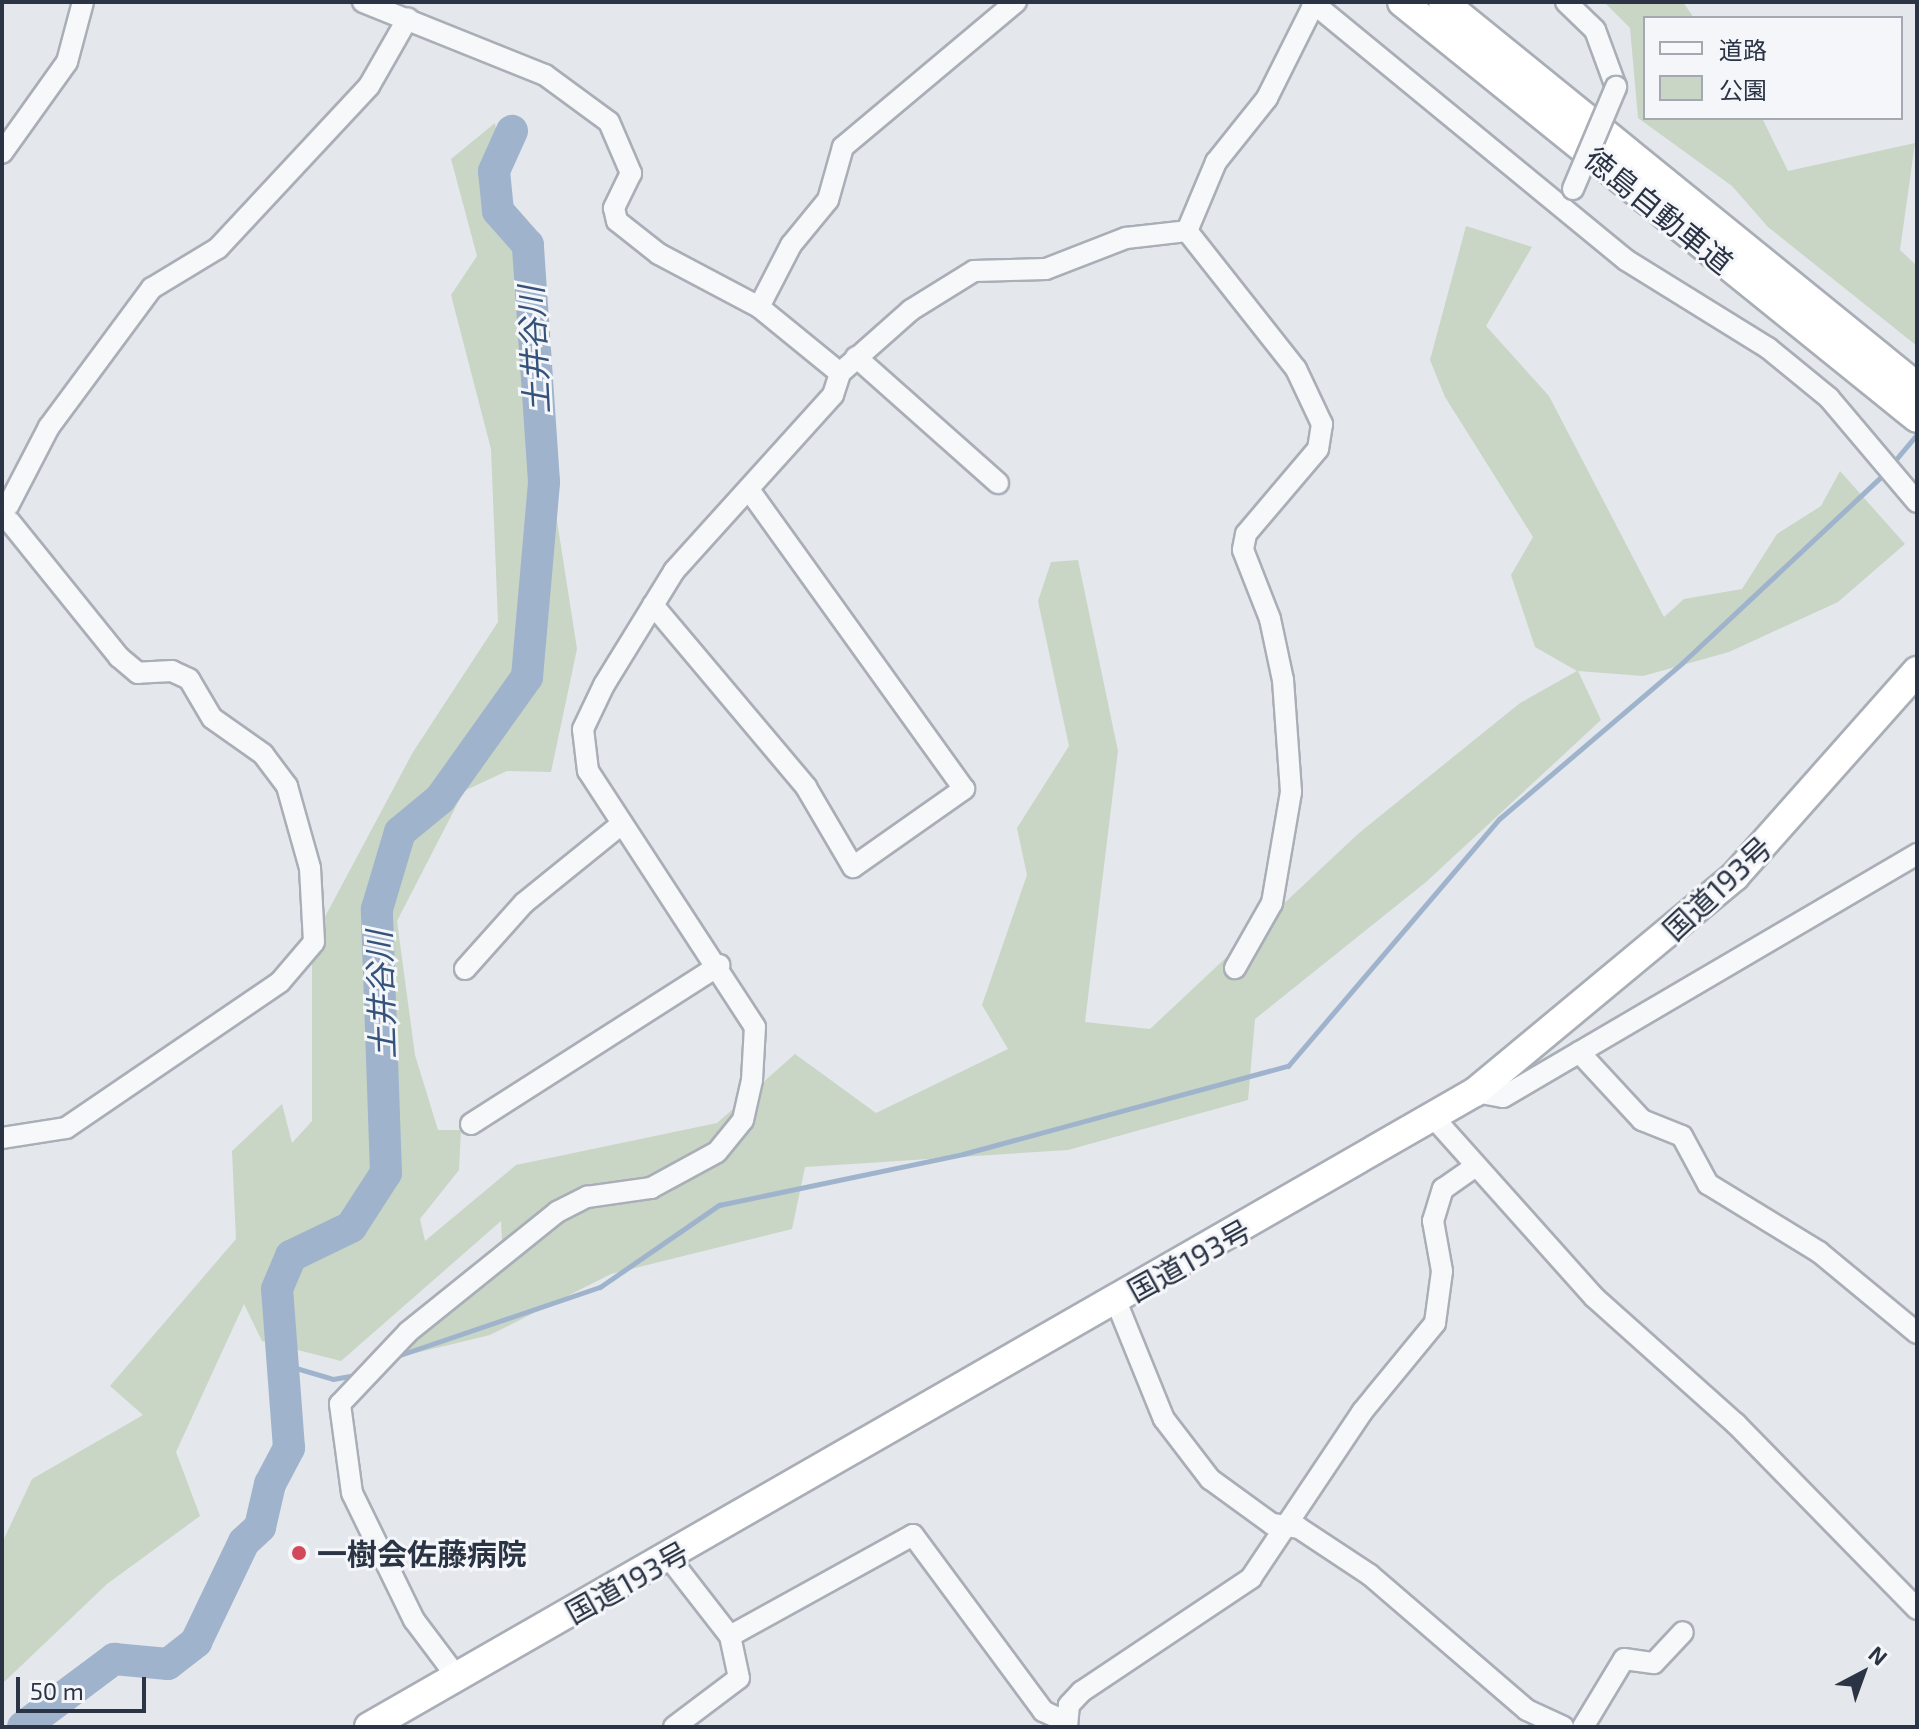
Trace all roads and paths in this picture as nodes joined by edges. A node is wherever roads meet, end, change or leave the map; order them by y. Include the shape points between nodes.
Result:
1 (83, 2) edge
2 (1016, 2) edge
3 (1402, 2) edge
4 (1443, 2) edge
5 (1566, 2) edge
6 (1313, 3) edge
7 (374, 4) edge
8 (408, 18) junction
9 (2, 153) edge
10 (1563, 207) junction
11 (1187, 231) junction
12 (1797, 292) junction
13 (759, 307) junction
14 (856, 357) junction
15 (840, 373) junction
16 (1917, 374) edge
17 (1917, 387) edge
18 (1917, 418) edge
19 (998, 483) dead end
20 (749, 490) junction
21 (1917, 502) edge
22 (6, 515) edge
23 (653, 605) junction
24 (1917, 671) edge
25 (619, 826) junction
26 (1917, 854) edge
27 (720, 965) junction
28 (1235, 968) dead end
29 (465, 969) dead end
30 (1579, 1052) junction
31 (1475, 1092) junction
32 (1434, 1118) junction
33 (471, 1124) dead end
34 (2, 1138) edge
35 (1475, 1167) junction
36 (1116, 1301) junction
37 (1917, 1333) edge
38 (1283, 1526) junction
39 (670, 1559) junction
40 (1917, 1609) edge
41 (1683, 1632) dead end
42 (730, 1636) junction
43 (457, 1677) junction
44 (1067, 1725) edge
45 (369, 1727) edge
46 (674, 1727) edge
47 (1563, 1727) edge
48 (1583, 1727) edge

1 - 9 street via 67,62
2 - 13 street via 843,147 828,200 791,245
3 - 18 highway, 徳島自動車道
4 - 12 highway, 徳島自動車道
5 - 10 street, bridge via 1595,30 1616,87
6 - 10 street
6 - 11 street via 1267,98 1216,162
7 - 8 street
8 - 13 street via 545,75 609,122 631,173 614,208 617,221 659,254
8 - 22 street via 369,86 218,248 152,288 49,427
10 - 21 street via 1829,398
11 - 14 street via 1126,238 1046,269 974,271
11 - 28 street via 1296,369 1322,424 1318,449 1246,534 1243,550 1283,680 1291,792 1272,903
12 - 16 highway
12 - 17 highway, 徳島自動車道
13 - 15 street
14 - 15 street
14 - 19 street
15 - 20 street via 833,395
20 - 23 street via 674,571
20 - 23 street via 964,789 853,867 806,787
22 - 34 street via 119,657 138,673 172,671 189,679 212,718 263,754 287,786 310,868 314,942 280,982 66,1128
23 - 25 street via 583,729 588,771
24 - 31 highway, 国道193号 via 1735,876
25 - 27 street
25 - 29 street via 524,903
26 - 30 street
27 - 33 street
27 - 43 street via 755,1027 755,1041 743,1120 717,1152 651,1188 587,1197 557,1212 369,1366 340,1404 339,1436 352,1493 414,1620
30 - 31 street via 1503,1097
30 - 37 street via 1642,1120 1682,1136 1708,1184 1819,1252
31 - 32 highway, 国道193号
32 - 35 street
32 - 36 highway, 国道193号
35 - 38 street via 1443,1189 1433,1221 1442,1271 1435,1323
35 - 40 street via 1594,1297 1736,1424
36 - 38 street via 1164,1419 1210,1479
36 - 39 highway, 国道193号
38 - 44 street via 1251,1578 1081,1692 1069,1705
38 - 47 street via 1299,1528 1370,1575 1527,1710
39 - 42 street
39 - 43 highway, 国道193号
41 - 48 street via 1654,1663 1624,1659
42 - 44 street via 913,1535 1043,1711
42 - 46 street via 739,1678
43 - 45 highway, 国道193号

